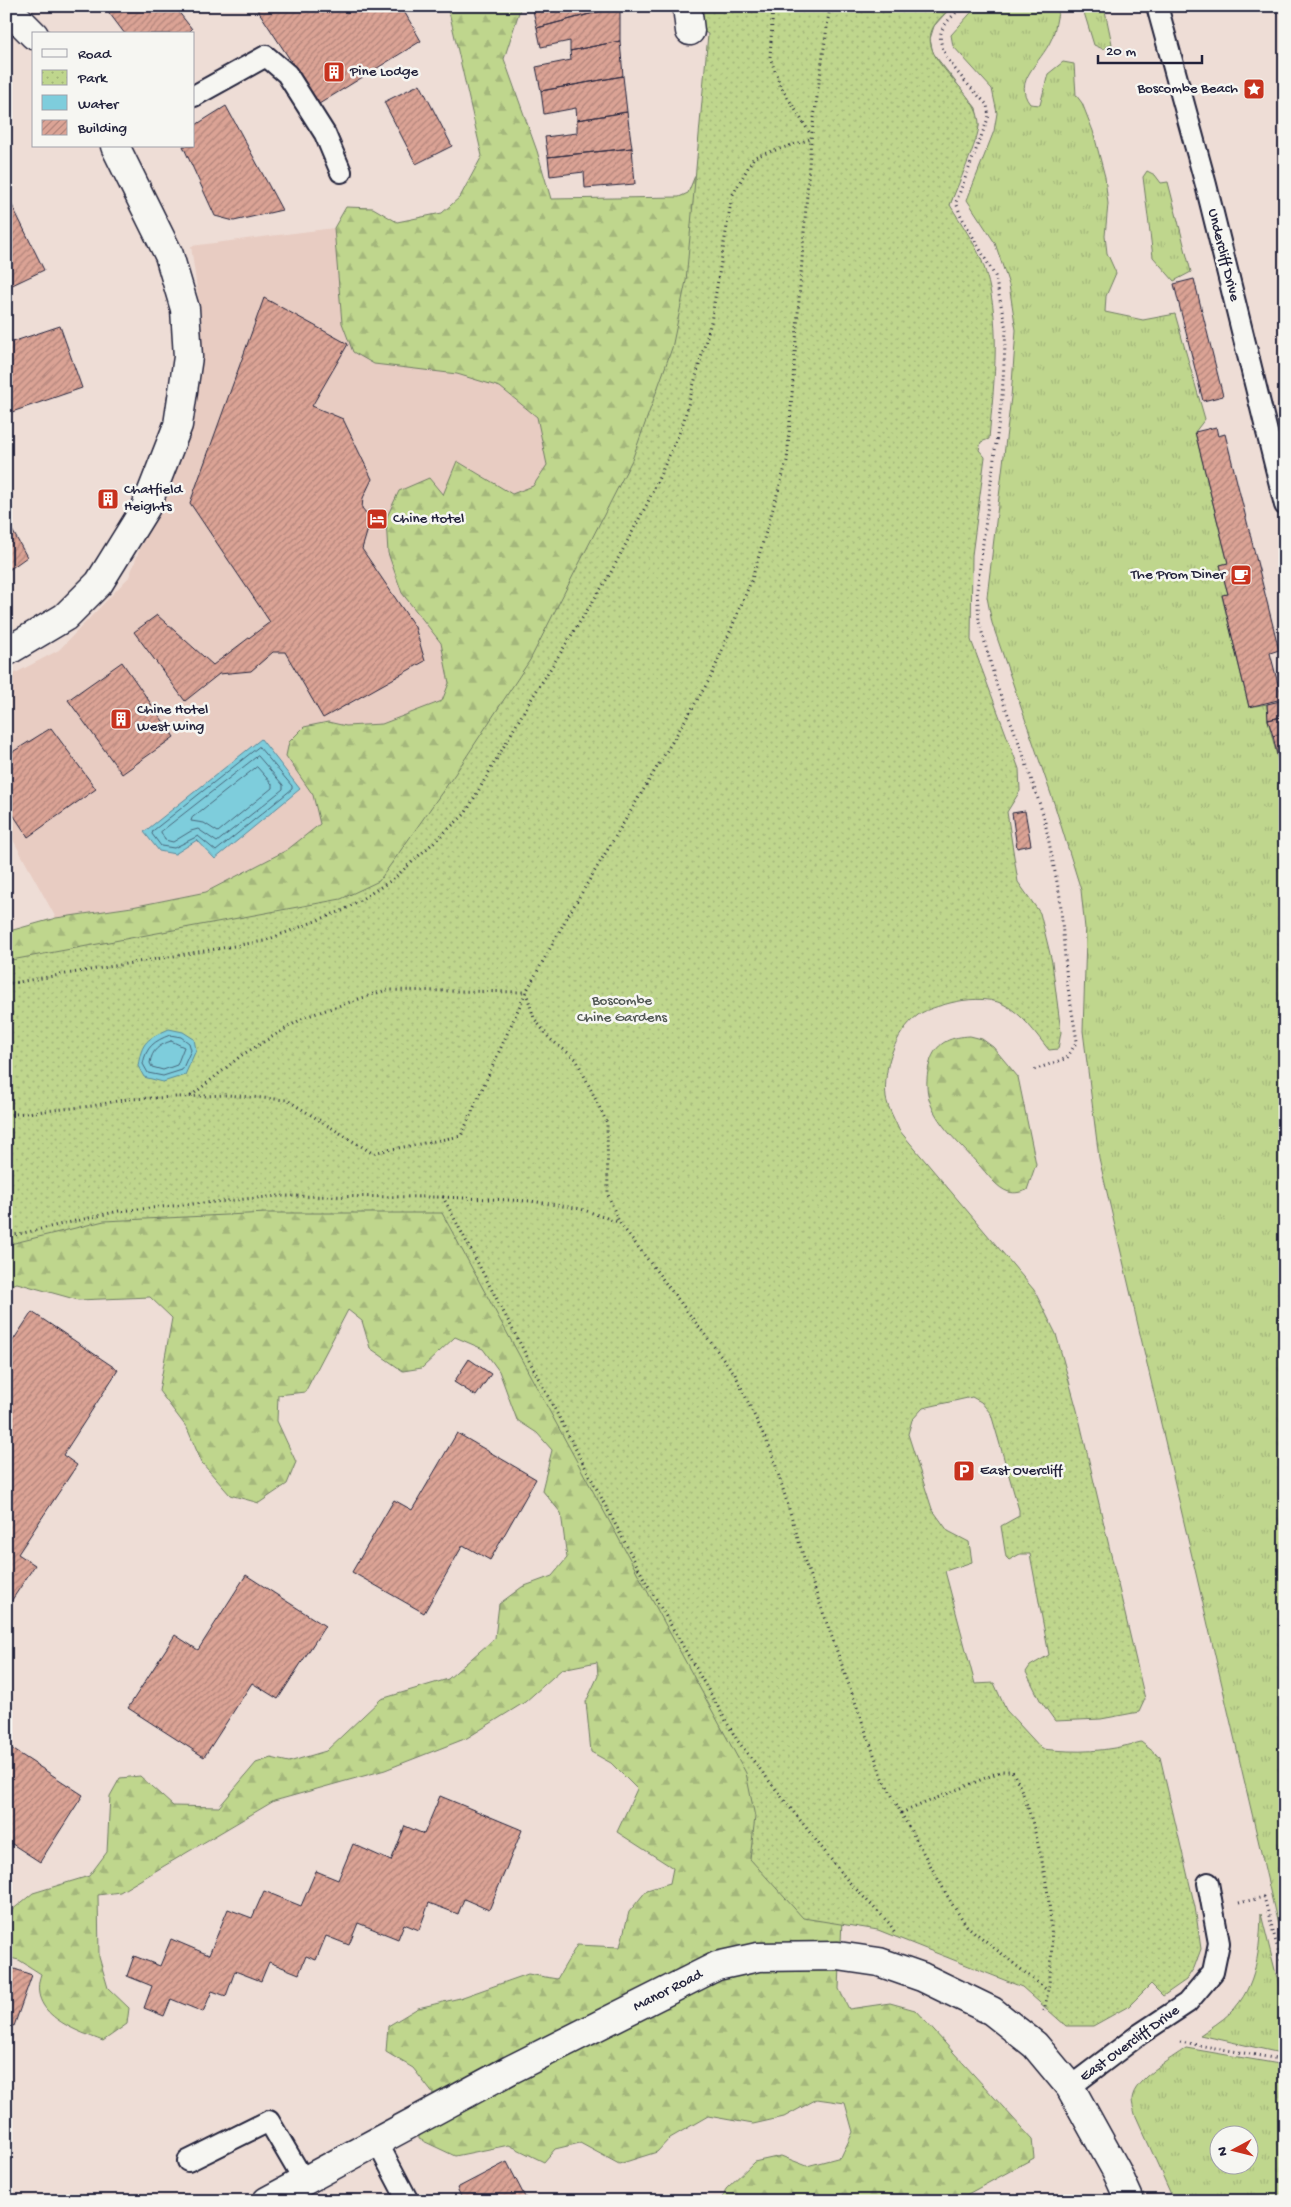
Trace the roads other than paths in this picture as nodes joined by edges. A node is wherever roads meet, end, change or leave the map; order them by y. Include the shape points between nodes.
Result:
1 (1157, 6) edge
2 (6, 8) edge
3 (32, 32) edge
4 (195, 95) edge
5 (116, 148) edge
6 (341, 172) dead end
7 (1285, 505) edge
8 (6, 652) edge
9 (1208, 1883) dead end
10 (1070, 2087) junction
11 (378, 2142) junction
12 (188, 2161) dead end
13 (304, 2181) junction
14 (267, 2201) edge
15 (408, 2201) edge
16 (1130, 2201) edge

1 - 7 lane, Undercliff Drive via 1206,185
2 - 3 street
4 - 6 lane via 266,56 287,74 324,134
5 - 8 street via 169,255 185,309 188,357 178,425 146,507 99,582 65,617
9 - 10 lane, East Overcliff Drive via 1219,1943 1214,1972 1187,2003
10 - 11 street, Manor Road via 1035,2045 992,2011 922,1977 879,1962 838,1956 758,1957 717,1966 510,2070
10 - 16 street, East Overcliff Drive
11 - 13 street, Manor Road
11 - 15 lane
12 - 13 lane via 269,2120
13 - 14 street, Manor Road

